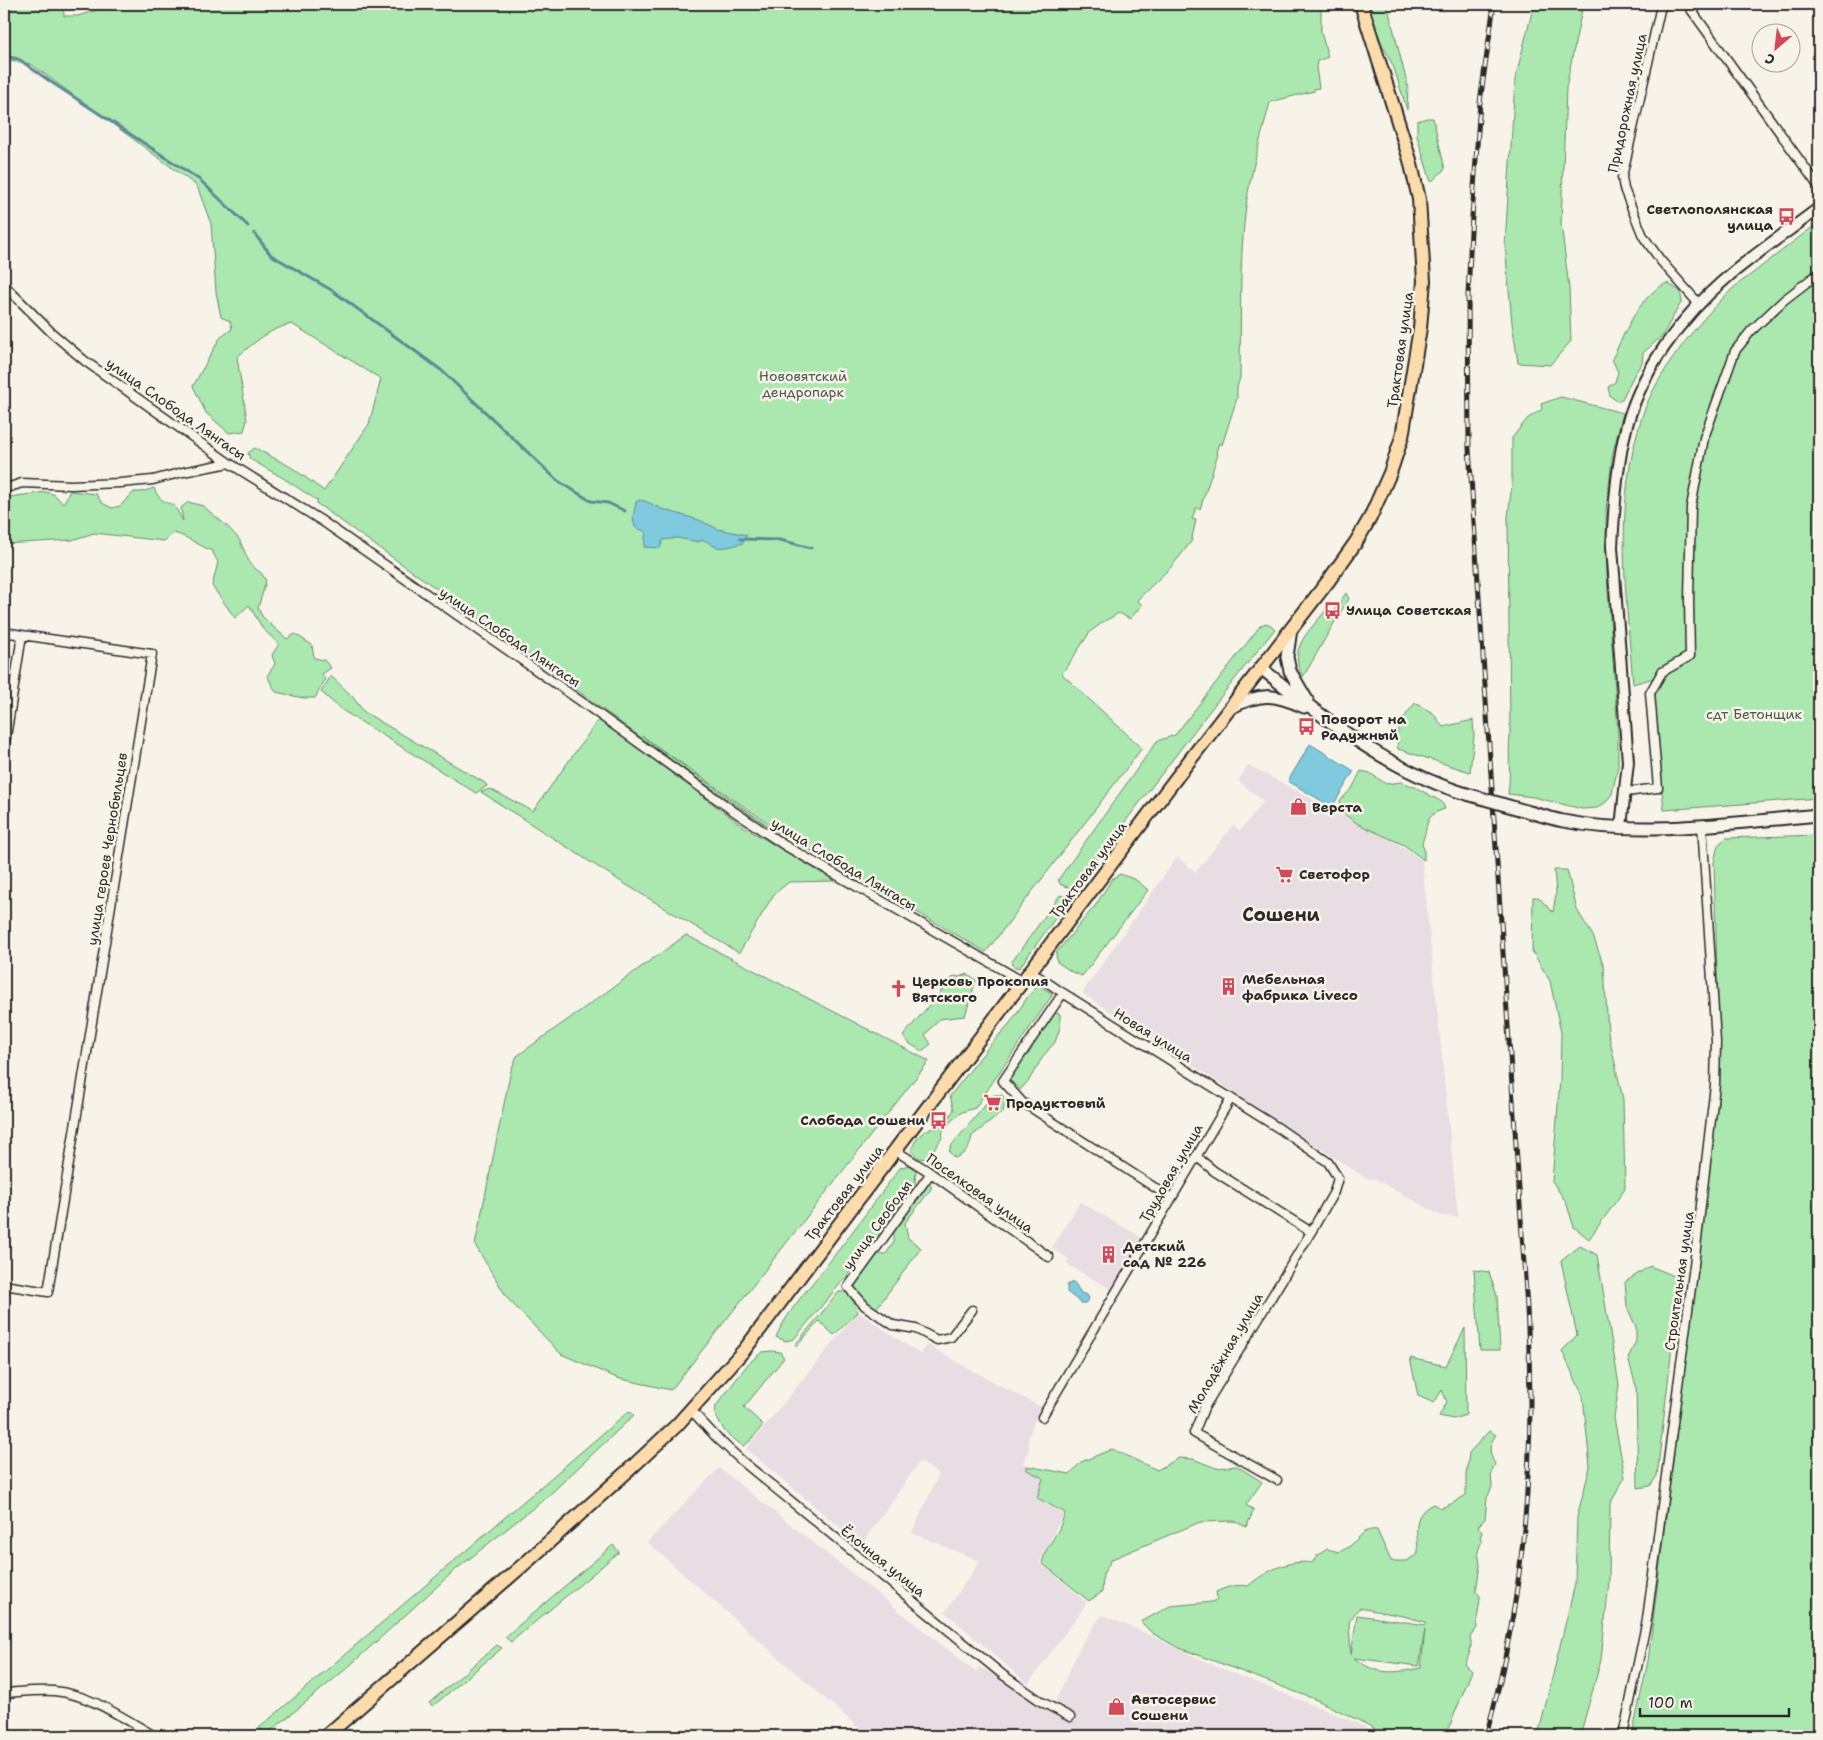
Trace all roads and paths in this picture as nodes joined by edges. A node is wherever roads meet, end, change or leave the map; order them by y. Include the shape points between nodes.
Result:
1 (1362, 4) edge
2 (1663, 4) edge
3 (1687, 4) edge
4 (1815, 4) edge
5 (1819, 9) edge
6 (1819, 187) edge
7 (1819, 208) edge
8 (1819, 273) edge
9 (4, 285) edge
10 (1699, 304) junction
11 (229, 463) junction
12 (4, 489) edge
13 (1291, 629) junction
14 (4, 632) edge
15 (22, 635) junction
16 (1261, 668) junction
17 (1229, 709) junction
18 (1318, 712) junction
19 (4, 750) edge
20 (1626, 792) junction
21 (1819, 815) edge
22 (1702, 825) junction
23 (1621, 827) junction
24 (1030, 970) junction
25 (1022, 981) junction
26 (1062, 994) junction
27 (1231, 1098) junction
28 (896, 1151) junction
29 (1196, 1156) junction
30 (930, 1174) junction
31 (1171, 1198) junction
32 (1311, 1232) junction
33 (1049, 1257) dead end
34 (4, 1285) edge
35 (972, 1310) dead end
36 (691, 1410) junction
37 (1042, 1417) dead end
38 (1276, 1480) dead end
39 (4, 1693) edge
40 (1070, 1717) dead end
41 (155, 1736) edge
42 (326, 1736) edge
43 (1623, 1736) edge

1 - 13 main road, Трактовая улица via 1419,199 1424,281 1420,328 1402,437 1390,473 1356,542
2 - 10 street, Придорожная улица via 1622,177 1644,236 1661,261
3 - 6 street
4 - 5 street
7 - 10 street via 1730,275
8 - 20 street via 1751,330 1735,351 1704,438 1691,507 1690,656 1662,672 1650,693 1658,788
9 - 11 street, улица Слобода Лянгасы via 52,333 86,361
10 - 20 street via 1661,353 1638,395 1624,436 1617,475 1612,547 1628,762
11 - 12 street via 145,480 71,485 22,483
11 - 25 street, улица Слобода Лянгасы via 322,521 784,845
13 - 16 main road, Трактовая улица
13 - 18 main road via 1287,657 1290,671 1303,695
14 - 15 street
15 - 19 street
15 - 34 street, улица героев Чернобыльцев via 152,654 48,1292
16 - 17 main road, Трактовая улица
16 - 18 main road
17 - 18 main road via 1251,699 1268,696
17 - 24 main road, Трактовая улица
18 - 23 main road, bridge via 1372,750 1428,780 1563,821
20 - 23 street
21 - 22 main road
22 - 23 main road
22 - 43 street, Строительная улица via 1716,1042 1715,1085 1647,1619
24 - 25 main road, Трактовая улица
24 - 26 street, Новая улица
25 - 28 main road, Трактовая улица
26 - 27 street, Новая улица
26 - 31 street via 1003,1081 1022,1102
27 - 29 street, Трудовая улица
27 - 32 street, Молодёжная улица via 1328,1162 1338,1178 1334,1192
28 - 30 street, Поселковая улица
28 - 36 main road, Трактовая улица via 746,1349
29 - 31 street, Трудовая улица
29 - 32 street via 1214,1171
30 - 33 street, Поселковая улица
30 - 35 street, улица Свободы via 848,1287 865,1306 894,1325 916,1329 937,1340 951,1337
31 - 37 street, Трудовая улица
32 - 38 street, Молодёжная улица via 1204,1408 1194,1433
36 - 40 street, Ёлочная улица via 742,1461 991,1666 1042,1702
36 - 42 main road, Трактовая улица via 530,1559
39 - 41 street via 54,1691 77,1696 108,1709

